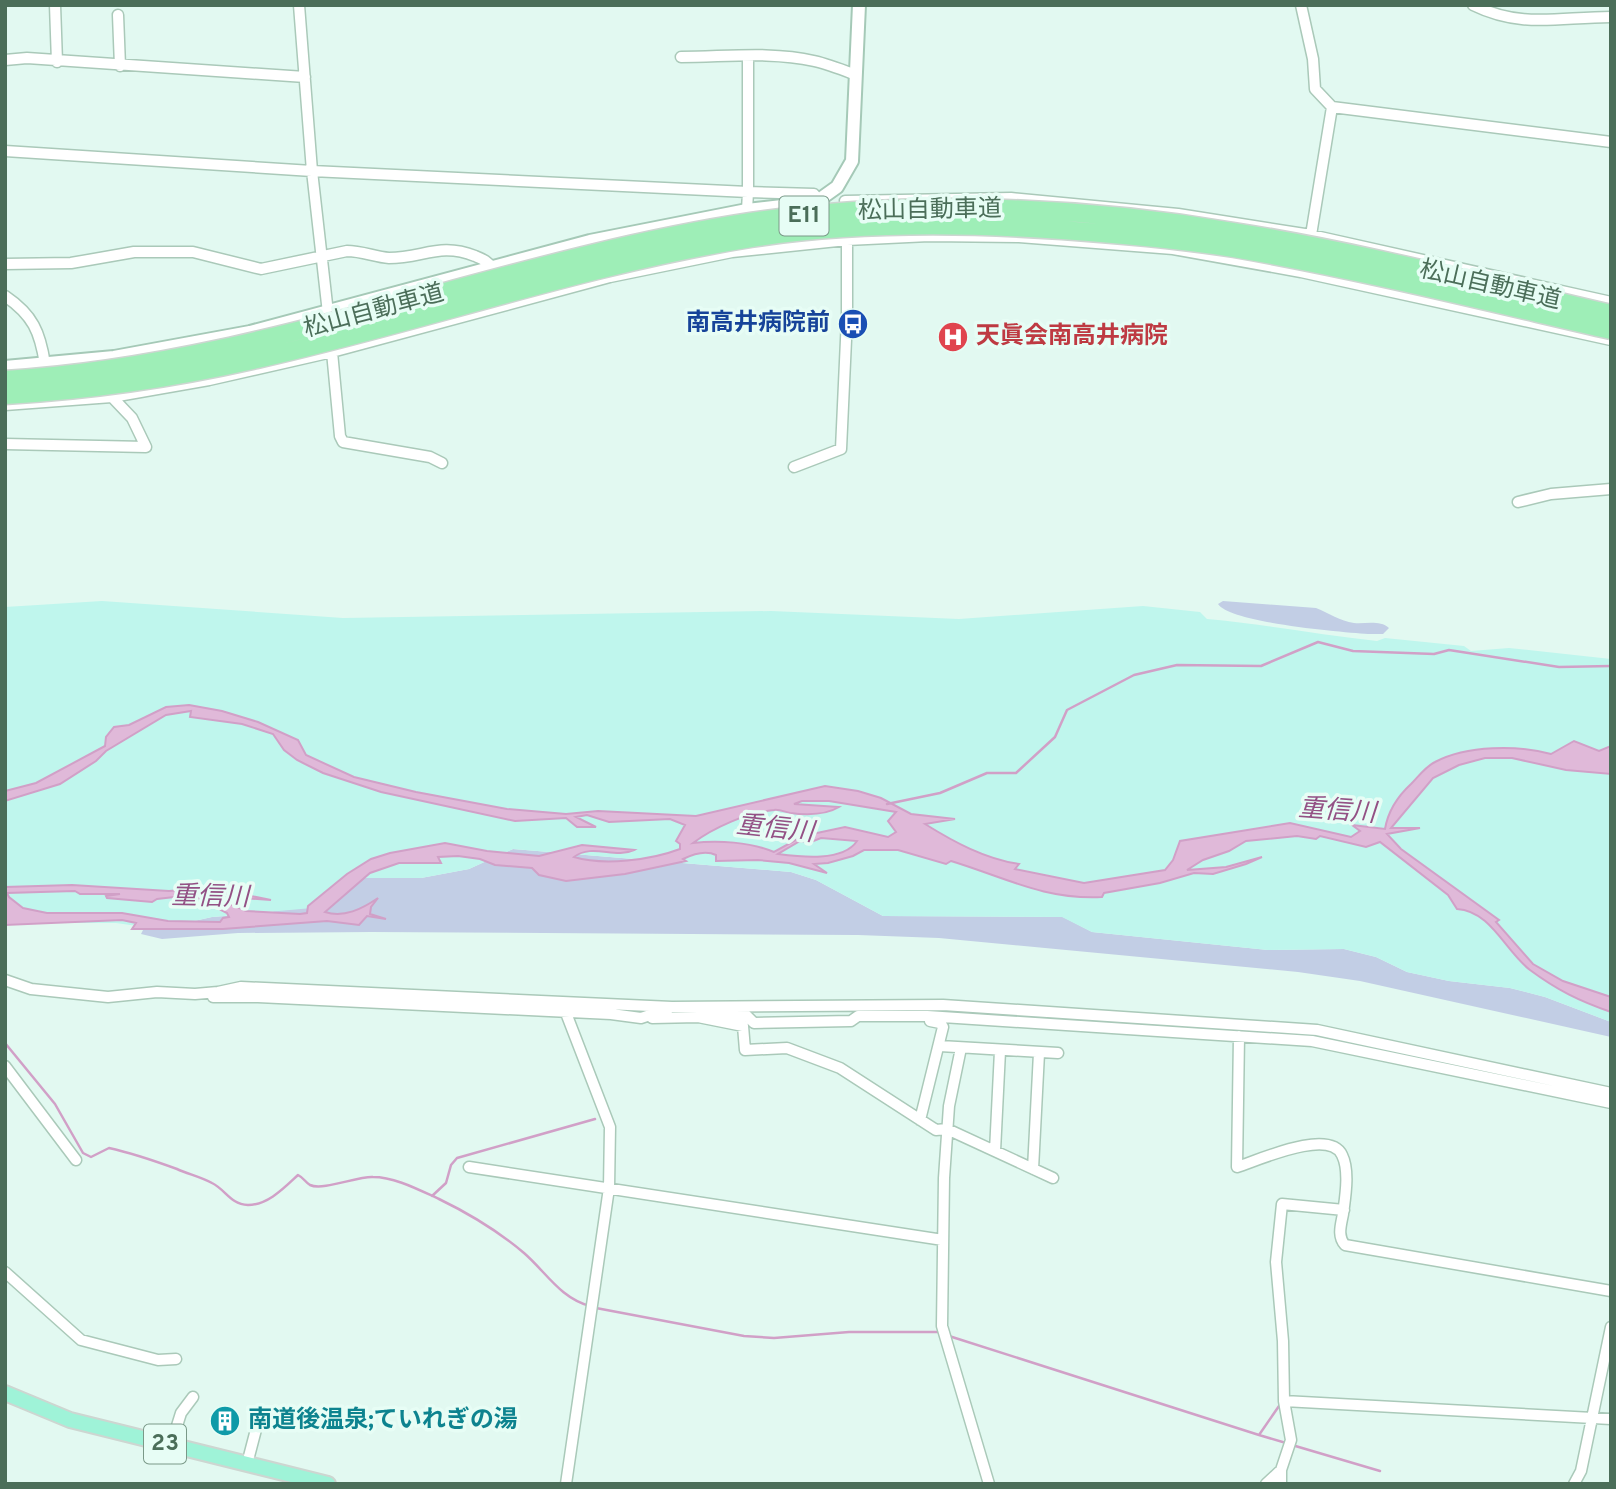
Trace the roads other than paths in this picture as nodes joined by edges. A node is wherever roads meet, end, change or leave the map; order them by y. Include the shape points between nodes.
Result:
1 (55, 5) edge
2 (299, 5) edge
3 (859, 5) edge
4 (1301, 5) edge
5 (1474, 5) edge
6 (118, 15) dead end
7 (1611, 17) edge
8 (748, 56) junction
9 (681, 57) dead end
10 (5, 60) edge
11 (57, 62) junction
12 (120, 66) junction
13 (856, 75) junction
14 (304, 77) junction
15 (1332, 107) junction
16 (1611, 142) edge
17 (5, 151) edge
18 (312, 171) junction
19 (837, 187) junction
20 (748, 191) junction
21 (818, 199) junction
22 (845, 201) junction
23 (747, 210) junction
24 (1311, 235) junction
25 (847, 240) junction
26 (322, 256) junction
27 (5, 264) edge
28 (492, 268) junction
29 (5, 296) edge
30 (1611, 302) edge
31 (328, 313) junction
32 (1611, 314) edge
33 (1611, 330) edge
34 (1611, 340) edge
35 (332, 352) junction
36 (45, 364) junction
37 (5, 366) edge
38 (5, 380) edge
39 (5, 395) edge
40 (112, 397) junction
41 (5, 405) edge
42 (5, 444) edge
43 (442, 463) dead end
44 (794, 467) dead end
45 (1611, 489) edge
46 (1518, 502) dead end
47 (5, 980) edge
48 (195, 994) junction
49 (858, 1005) junction
50 (672, 1007) junction
51 (566, 1013) junction
52 (891, 1016) junction
53 (698, 1017) junction
54 (641, 1018) junction
55 (1240, 1037) junction
56 (940, 1046) junction
57 (961, 1048) junction
58 (1000, 1051) junction
59 (1039, 1053) junction
60 (1058, 1053) dead end
61 (5, 1066) edge
62 (1611, 1093) edge
63 (1611, 1103) edge
64 (920, 1119) junction
65 (947, 1129) junction
66 (995, 1151) junction
67 (76, 1160) dead end
68 (469, 1167) dead end
69 (1033, 1169) junction
70 (1052, 1178) dead end
71 (609, 1188) junction
72 (1344, 1210) junction
73 (943, 1240) junction
74 (5, 1272) edge
75 (1611, 1291) edge
76 (1611, 1327) edge
77 (176, 1359) dead end
78 (5, 1393) edge
79 (193, 1397) dead end
80 (1284, 1401) junction
81 (259, 1418) dead end
82 (1592, 1418) junction
83 (1611, 1419) edge
84 (171, 1445) junction
85 (247, 1464) junction
86 (1281, 1470) junction
87 (328, 1484) edge
88 (566, 1484) edge
89 (989, 1484) edge
90 (1266, 1484) edge
91 (1281, 1484) edge
92 (1574, 1484) edge

1 - 11 street
2 - 14 street
3 - 13 street
4 - 15 street via 1315,89
5 - 7 street via 1521,20
6 - 12 street
8 - 9 street
8 - 13 street via 814,61
8 - 20 street
10 - 11 street
11 - 12 street
12 - 14 street
13 - 19 street via 852,161
14 - 18 street
15 - 16 street
15 - 24 street
17 - 18 street
18 - 20 street
18 - 26 street
19 - 21 street
19 - 22 street
20 - 21 street via 814,194
20 - 23 street
21 - 23 street
22 - 24 street via 1011,198 1178,214
22 - 25 street
23 - 28 street via 590,241
24 - 30 street
25 - 34 street via 1019,237 1173,249 1301,272
25 - 35 street via 732,252 610,277
25 - 44 street via 841,449
26 - 27 street via 261,269 193,252 134,252 71,264
26 - 28 street via 360,251 392,258 444,249 484,259
26 - 31 street
28 - 31 street
29 - 36 street via 35,325
31 - 36 street via 141,352
32 - 38 highway, 松山自動車道 / E11, bridge via 1233,231 1013,210 910,210 752,222 667,237 255,342 99,371
33 - 39 highway, 松山自動車道 / E11, bridge via 1230,248 1121,234 911,225 818,230 670,252 258,359 102,387
35 - 40 street
35 - 43 street via 343,442
36 - 37 street
40 - 41 street
40 - 42 street via 132,418 146,447
45 - 46 street
47 - 48 street via 31,989 108,997
48 - 50 street via 241,986
48 - 51 street
49 - 50 street
49 - 52 street
49 - 62 street via 943,1005 1317,1030
50 - 54 street
51 - 54 street
51 - 71 street via 610,1127
52 - 53 street via 754,1023 747,1016
52 - 55 street
52 - 56 street via 940,1023
53 - 54 street
53 - 64 street via 743,1026 745,1050 787,1048 840,1068
55 - 63 street via 1312,1041
55 - 72 street via 1237,1167 1309,1145 1330,1144 1342,1153 1345,1164
56 - 57 street
56 - 64 street
57 - 58 street
57 - 65 street
58 - 59 street
58 - 66 street
59 - 60 street
59 - 69 street
61 - 67 street
64 - 65 street via 936,1130
65 - 66 street
65 - 73 street
66 - 69 street
68 - 71 street
69 - 70 street
71 - 73 street
71 - 88 street
72 - 75 street via 1340,1236 1345,1245
72 - 80 street via 1282,1204 1276,1262
73 - 89 street via 942,1326
74 - 77 street via 82,1340 158,1360
76 - 82 street
78 - 84 main road, 23 via 70,1420
79 - 84 street via 181,1413
80 - 82 street
80 - 86 street via 1291,1440
81 - 85 street
82 - 83 street
82 - 92 street
84 - 85 main road, 23
85 - 87 main road, 23
86 - 90 street
86 - 91 street

